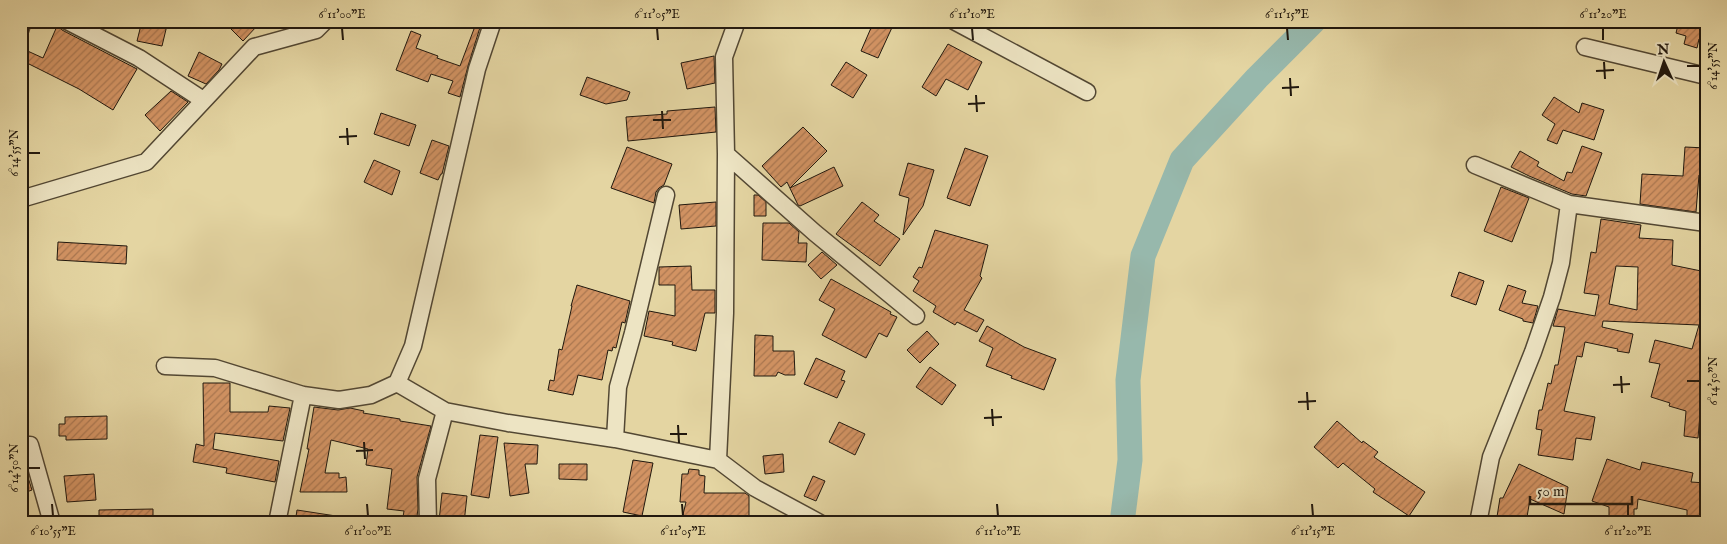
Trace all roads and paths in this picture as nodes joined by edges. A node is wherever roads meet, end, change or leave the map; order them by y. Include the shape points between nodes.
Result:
1 (22, 21) edge
2 (67, 21) edge
3 (325, 21) edge
4 (494, 21) edge
5 (737, 21) edge
6 (954, 21) edge
7 (21, 28) edge
8 (1585, 47) dead end
9 (1706, 76) edge
10 (1087, 92) dead end
11 (203, 100) junction
12 (726, 154) junction
13 (1475, 165) dead end
14 (666, 195) dead end
15 (21, 199) edge
16 (1569, 204) junction
17 (1706, 223) edge
18 (916, 316) dead end
19 (165, 366) dead end
20 (397, 383) junction
21 (302, 395) junction
22 (445, 411) junction
23 (616, 439) junction
24 (21, 445) edge
25 (718, 460) junction
26 (52, 523) edge
27 (278, 523) edge
28 (428, 523) edge
29 (820, 523) edge
30 (1478, 523) edge

1 - 7 street
2 - 11 street via 138,58
3 - 11 street via 316,30 254,47
4 - 20 street via 477,68 413,346
5 - 12 street via 724,57
6 - 10 street
8 - 9 street
11 - 15 street via 146,162
12 - 18 street
12 - 25 street via 725,313
13 - 16 street
14 - 23 street via 618,387
16 - 17 street
16 - 30 street via 1561,263 1552,297 1491,457
19 - 21 street via 215,368
20 - 21 street via 371,395 339,400
20 - 22 street
21 - 27 street
22 - 23 street
22 - 28 street via 427,480
23 - 25 street
24 - 26 street via 30,445
25 - 29 street via 755,488

